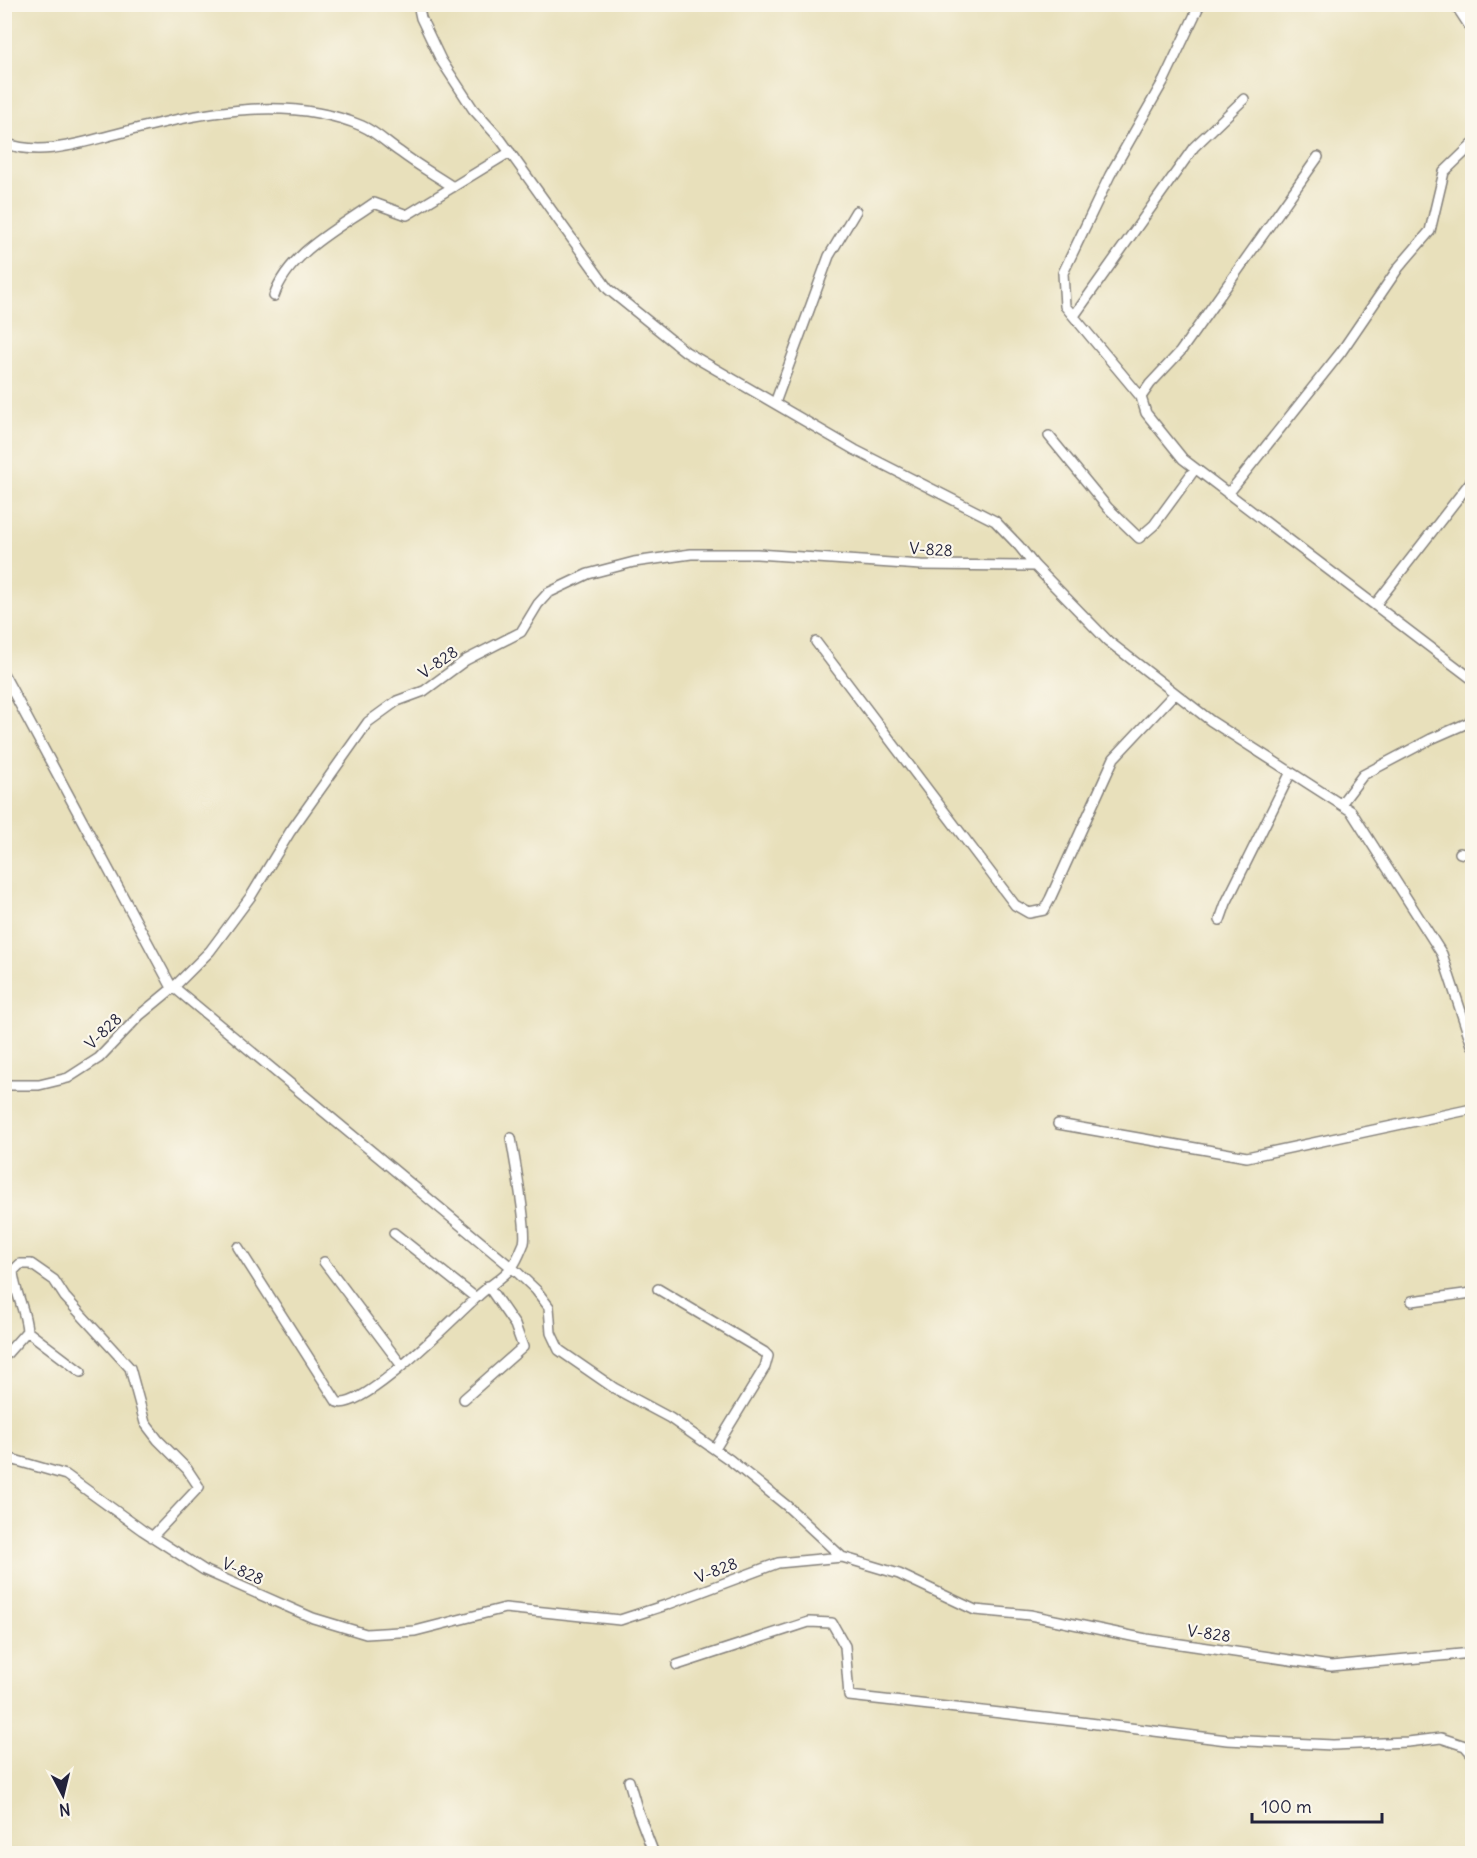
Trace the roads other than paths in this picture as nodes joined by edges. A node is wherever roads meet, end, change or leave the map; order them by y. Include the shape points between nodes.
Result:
1 (418, 4) edge
2 (1200, 4) edge
3 (1455, 4) edge
4 (1473, 30) edge
5 (1244, 99) dead end
6 (4, 143) edge
7 (1473, 145) edge
8 (510, 153) junction
9 (1318, 157) dead end
10 (453, 187) junction
11 (856, 212) dead end
12 (274, 296) dead end
13 (1074, 316) junction
14 (1141, 397) junction
15 (775, 403) junction
16 (1049, 436) dead end
17 (1195, 469) junction
18 (1473, 480) edge
19 (1228, 494) junction
20 (1035, 566) junction
21 (1375, 605) junction
22 (816, 642) dead end
23 (4, 675) edge
24 (1473, 679) edge
25 (1175, 693) junction
26 (1473, 721) edge
27 (1291, 771) junction
28 (1341, 804) junction
29 (1460, 853) dead end
30 (1473, 856) edge
31 (1220, 920) dead end
32 (174, 987) junction
33 (1473, 1046) edge
34 (4, 1085) edge
35 (1473, 1109) edge
36 (1058, 1124) dead end
37 (511, 1138) dead end
38 (394, 1233) dead end
39 (238, 1246) dead end
40 (324, 1262) dead end
41 (512, 1267) junction
42 (488, 1286) junction
43 (658, 1288) dead end
44 (1473, 1293) edge
45 (476, 1298) junction
46 (1412, 1301) dead end
47 (27, 1331) junction
48 (4, 1357) edge
49 (402, 1366) junction
50 (81, 1372) dead end
51 (464, 1399) dead end
52 (715, 1449) junction
53 (4, 1457) edge
54 (152, 1537) junction
55 (842, 1557) junction
56 (1473, 1653) edge
57 (678, 1665) dead end
58 (1473, 1754) edge
59 (629, 1781) dead end
60 (654, 1854) edge

1 - 8 street via 441,60 473,109
2 - 13 street via 1063,273 1065,306
3 - 4 street
5 - 13 street via 1194,147
6 - 10 street via 34,150 60,148 157,123 279,107 339,117 365,127
7 - 19 street via 1444,172 1430,231 1341,352
8 - 10 street
8 - 15 street via 608,289 686,352
9 - 14 street via 1180,351
10 - 12 street via 407,215 374,203 308,249 279,281
11 - 15 street via 829,256
13 - 14 street
14 - 17 street via 1146,413
15 - 20 street via 855,450 995,521
16 - 17 street via 1108,508 1139,538 1154,525
17 - 19 street
18 - 21 street
19 - 21 street
20 - 25 street via 1108,640
20 - 32 street, V-828 via 691,554 634,562 588,574 548,593 521,632 466,660 424,691 397,701 368,723 290,832 251,896 210,951
21 - 24 street
22 - 25 street via 1015,905 1029,913 1044,910 1114,758
23 - 32 street
25 - 27 street via 1211,721
26 - 28 street via 1363,775
27 - 28 street
27 - 31 street
28 - 33 street via 1351,811 1442,954
29 - 30 street
32 - 34 street, V-828 via 99,1058 68,1077 39,1085
32 - 41 street
35 - 36 street via 1247,1157
37 - 41 street via 525,1240
38 - 45 street
39 - 49 street via 337,1402 349,1402 378,1386
40 - 49 street
41 - 42 street
41 - 52 street via 549,1307 551,1333 559,1350
42 - 45 street
42 - 51 street via 515,1325 523,1347
43 - 52 street via 768,1356
44 - 46 street
45 - 49 street
47 - 48 street
47 - 50 street
47 - 54 street via 13,1283 13,1271 20,1264 31,1264 54,1280 130,1368 145,1423 199,1487
52 - 55 street via 787,1506
53 - 54 street, V-828 via 66,1475
54 - 55 street, V-828 via 204,1570 313,1618 366,1634 415,1631 505,1608 620,1620 778,1563
55 - 56 street, V-828 via 899,1574 975,1610 1030,1615 1146,1639 1331,1666
57 - 58 street via 809,1622 832,1623 845,1646 849,1696 1227,1740 1333,1745 1441,1738 1465,1746
59 - 60 street

